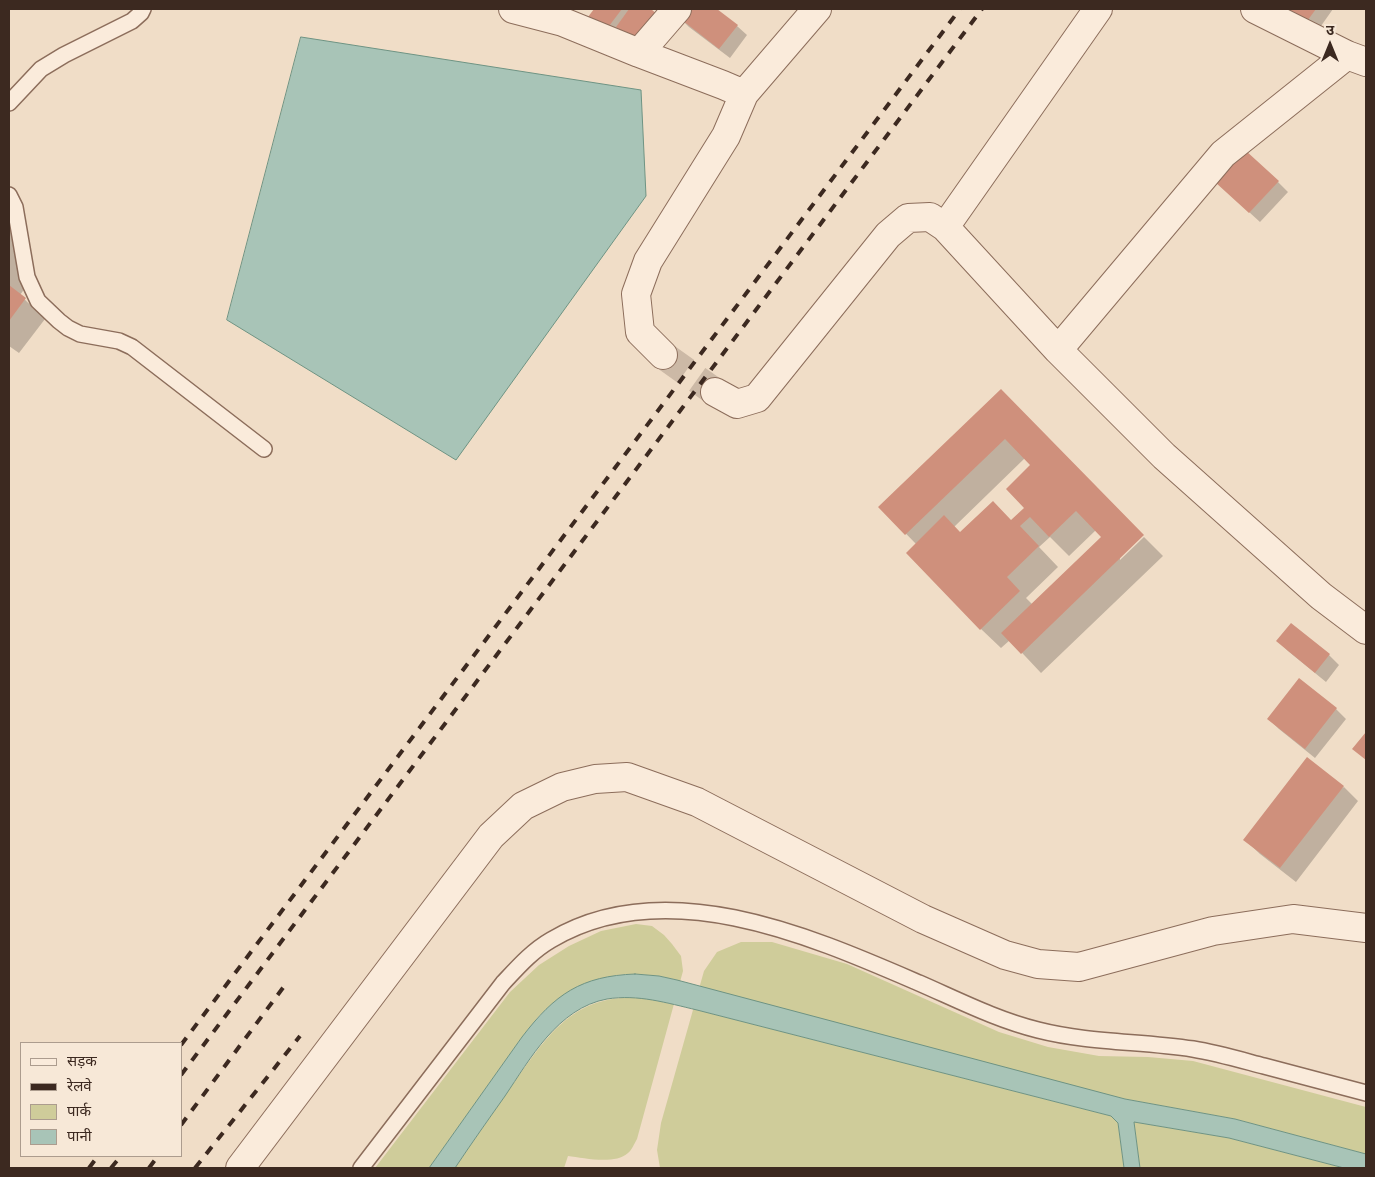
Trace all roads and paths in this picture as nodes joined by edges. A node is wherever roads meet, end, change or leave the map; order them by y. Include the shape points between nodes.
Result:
1 (143, 9) edge
2 (513, 9) edge
3 (677, 9) edge
4 (817, 9) edge
5 (1098, 9) edge
6 (1255, 9) edge
7 (569, 15) edge
8 (639, 53) junction
9 (1361, 59) edge
10 (744, 94) junction
11 (9, 103) edge
12 (9, 195) edge
13 (945, 227) junction
14 (1058, 350) junction
15 (663, 355) tunnel mouth
16 (715, 392) tunnel mouth
17 (264, 449) dead end
18 (1366, 630) edge
19 (1366, 928) edge
20 (1366, 1093) edge
21 (240, 1168) edge
22 (361, 1168) edge

1 - 11 lane via 132,21 41,69
2 - 7 street
3 - 8 street
4 - 10 street
5 - 13 street
6 - 9 street
7 - 8 street
8 - 10 street
9 - 14 street via 1223,154
10 - 15 street via 726,136 648,261 636,294 640,332
12 - 17 lane via 15,207 27,277 38,301 59,321 80,334 119,341 132,347
13 - 14 street
13 - 16 street via 930,217 908,218 888,235 757,398 737,404
14 - 18 street via 1164,456 1321,596
19 - 21 street via 1293,919 1213,930 1079,967 1038,964 1005,956 923,920 697,802 627,777 596,779 562,787 523,806 491,836
20 - 22 lane via 1196,1050 1074,1038 1036,1030 1004,1020 849,953 794,934 708,913 645,911 578,926 523,961

